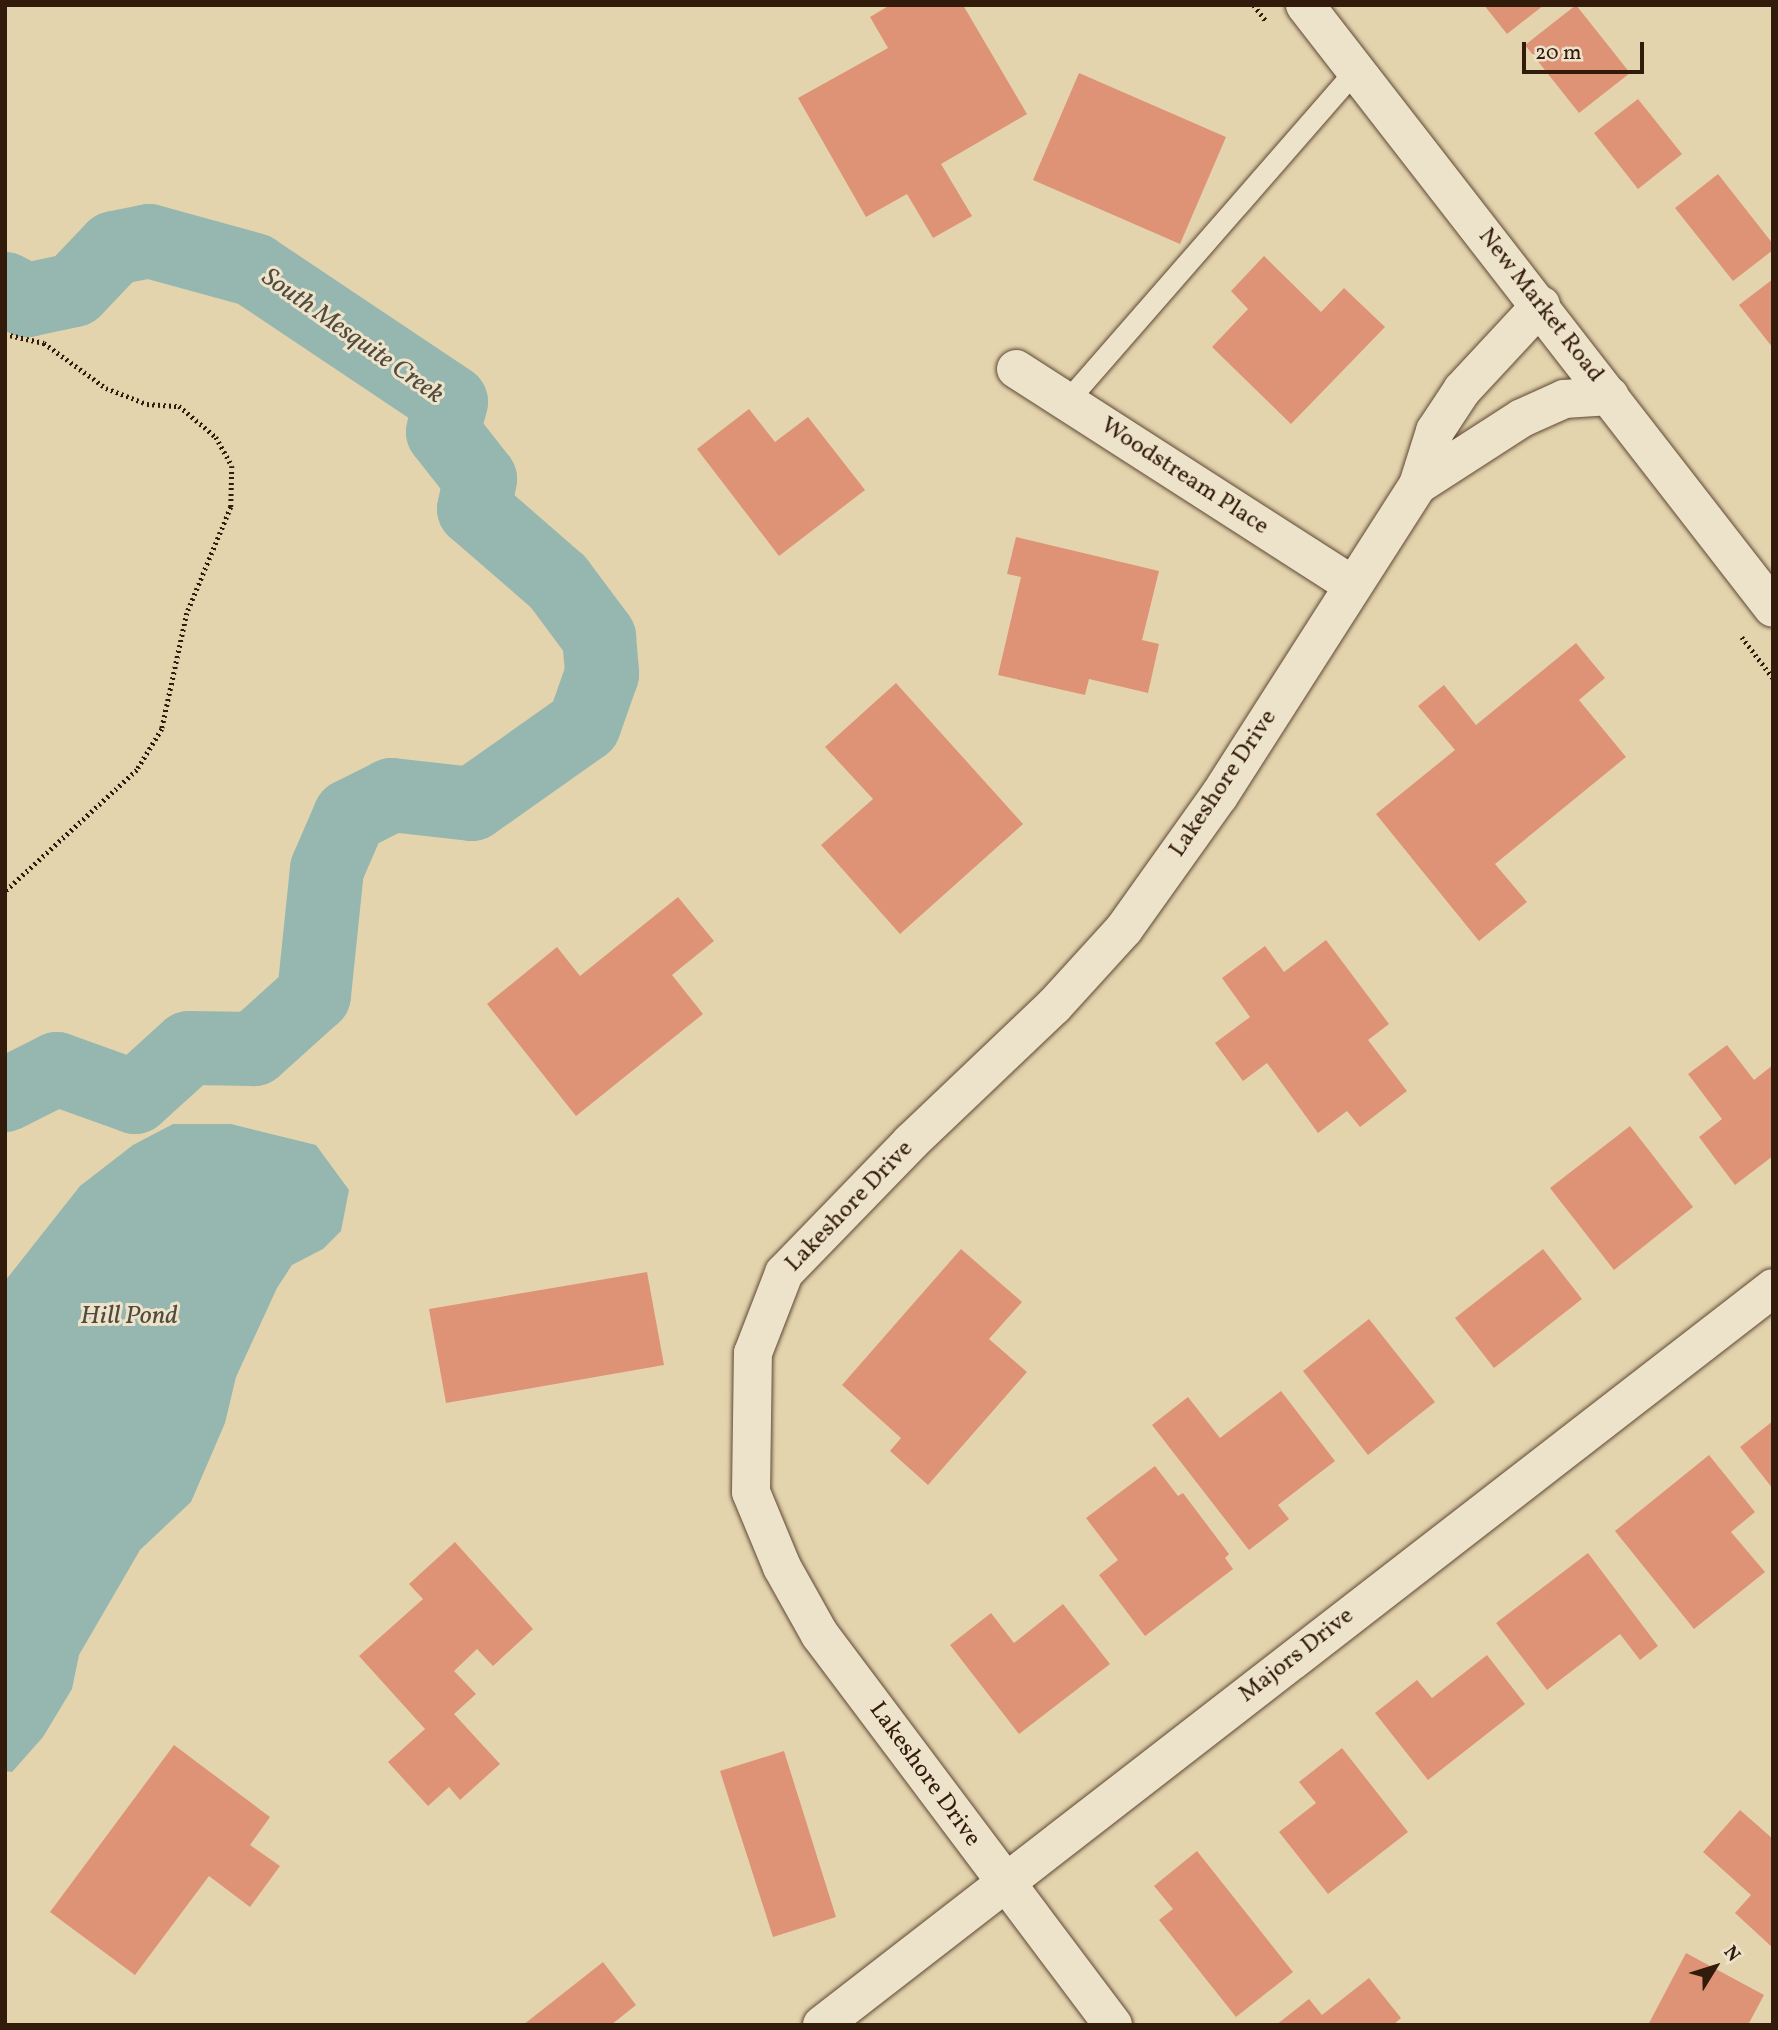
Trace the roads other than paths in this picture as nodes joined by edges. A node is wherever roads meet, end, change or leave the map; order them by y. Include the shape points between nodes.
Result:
1 (1306, 5) edge
2 (1356, 71) junction
3 (1541, 305) junction
4 (1016, 369) dead end
5 (1610, 396) junction
6 (1066, 402) junction
7 (1418, 485) junction
8 (1352, 585) junction
9 (1773, 608) edge
10 (1773, 1288) edge
11 (1004, 1883) junction
12 (822, 2025) edge
13 (1114, 2025) edge

1 - 2 street, New Market Road
2 - 3 street, New Market Road
2 - 6 lane
3 - 5 street, New Market Road
3 - 7 street, Lakeshore Drive via 1462,390 1435,431
4 - 6 street, Woodstream Place
5 - 7 street, Lakeshore Drive via 1564,399 1522,418
5 - 9 street, New Market Road
6 - 8 street, Woodstream Place
7 - 8 street, Lakeshore Drive
8 - 11 street, Lakeshore Drive via 1219,796 1124,929 1054,1006 911,1142 785,1273 753,1353 751,1492 782,1567 820,1635
10 - 11 street, Majors Drive
11 - 12 street, Majors Drive
11 - 13 street, Lakeshore Drive

